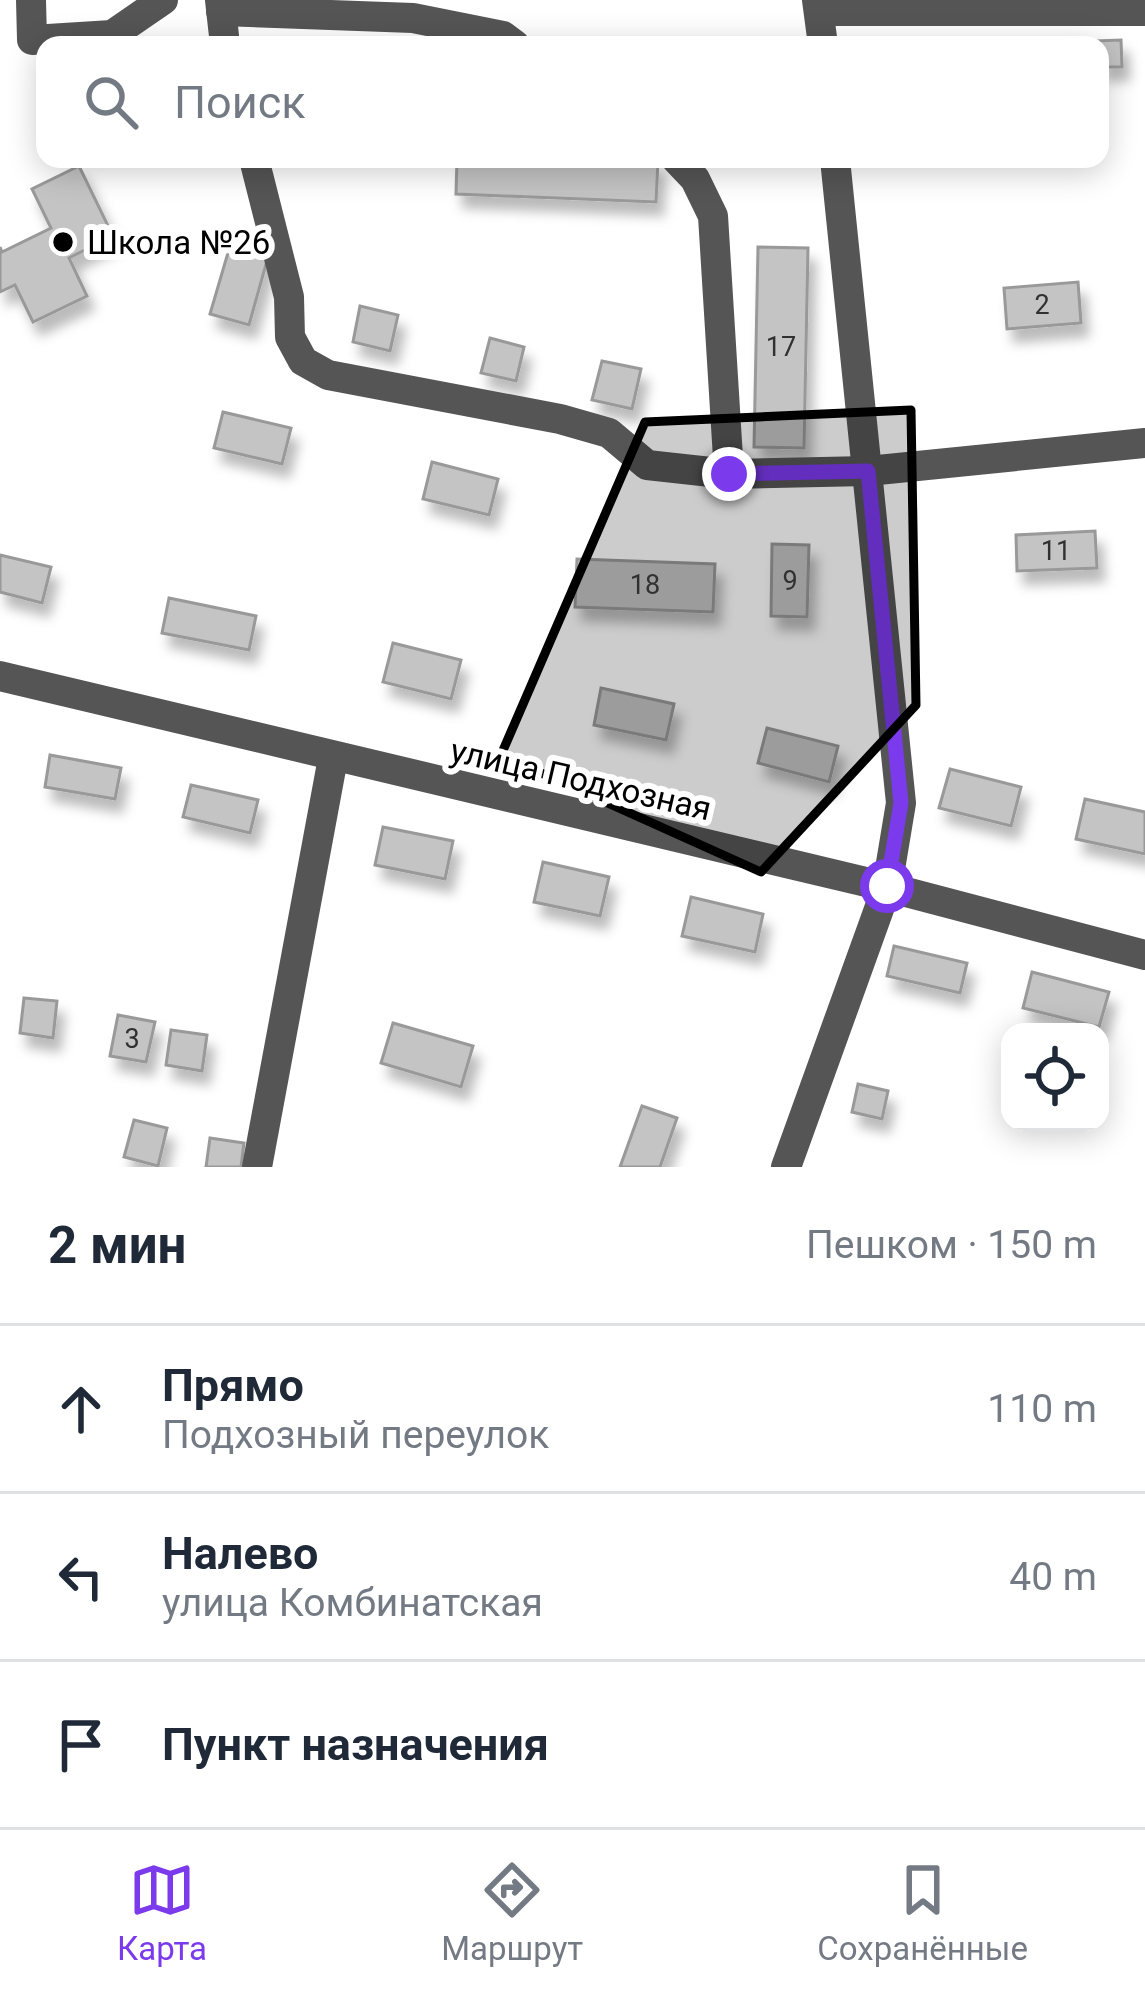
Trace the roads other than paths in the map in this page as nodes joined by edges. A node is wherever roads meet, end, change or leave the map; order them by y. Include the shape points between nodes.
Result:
1 (31, 0) edge
2 (163, 0) edge
3 (220, 5) edge
4 (818, 6) edge
5 (1145, 11) edge
6 (96, 36) edge
7 (224, 36) edge
8 (498, 36) edge
9 (822, 36) edge
10 (36, 40) edge
11 (256, 168) edge
12 (685, 168) edge
13 (836, 168) edge
14 (1145, 443) edge
15 (868, 471) junction
16 (729, 474) junction
17 (0, 676) edge
18 (333, 758) junction
19 (887, 886) junction
20 (1145, 955) edge
21 (257, 1167) edge
22 (786, 1167) edge

1 - 10 street
2 - 6 street via 112,35
3 - 7 street
3 - 8 street via 413,19
4 - 5 street
4 - 9 street
11 - 16 street via 289,297 290,337 304,361 328,375 609,433 647,465
12 - 16 street via 713,216
13 - 15 street
14 - 15 street
15 - 16 street
15 - 19 street via 901,803
17 - 18 street, улица Подхозная
18 - 19 street, улица Подхозная
18 - 21 street
19 - 20 street, улица Подхозная
19 - 22 street

